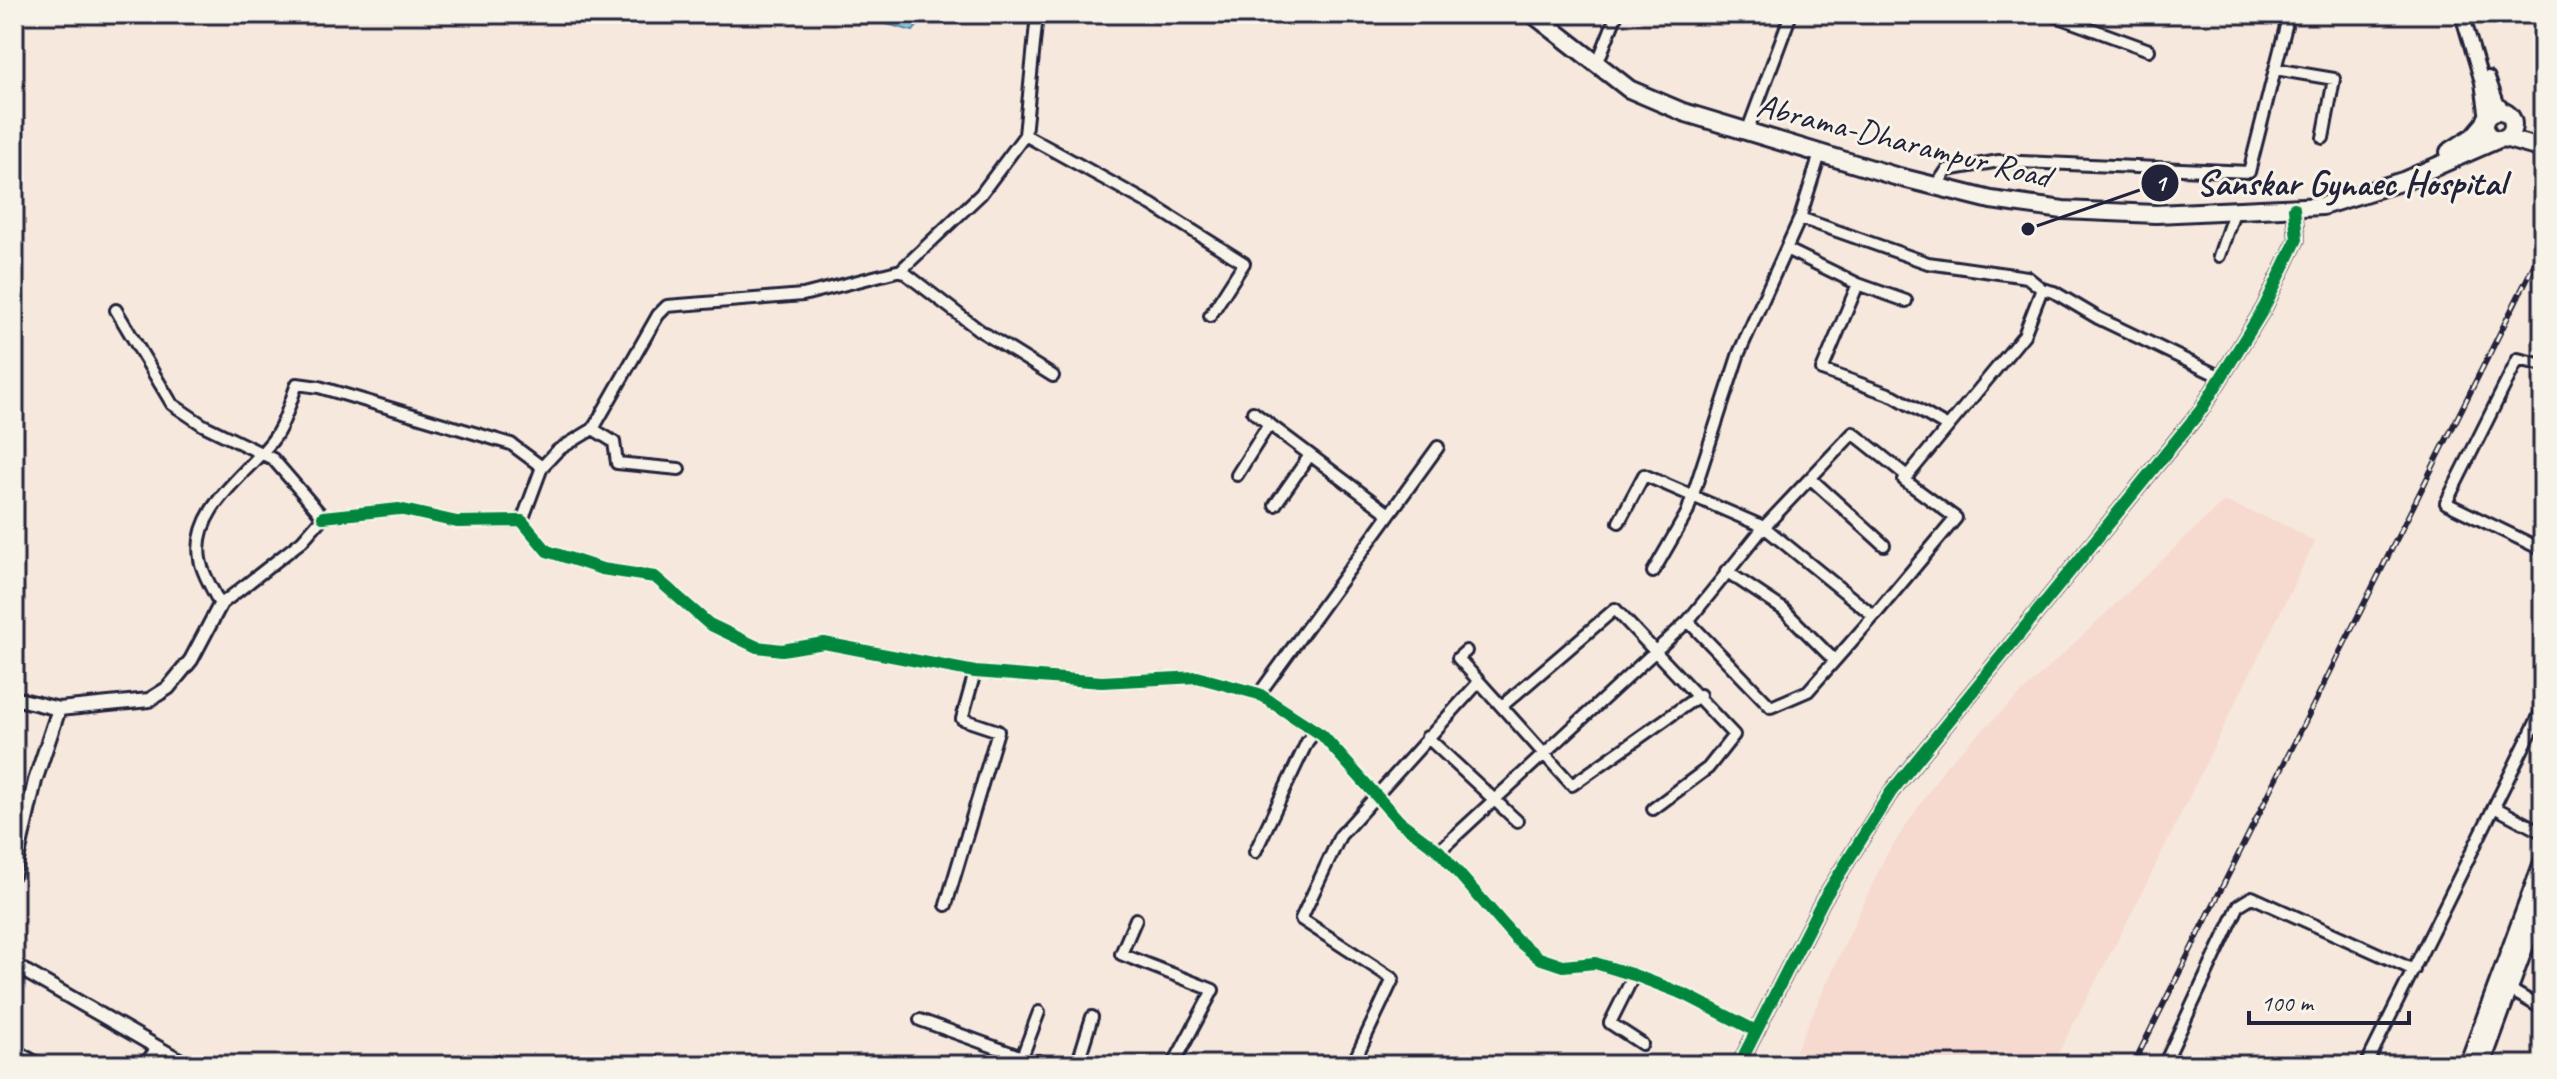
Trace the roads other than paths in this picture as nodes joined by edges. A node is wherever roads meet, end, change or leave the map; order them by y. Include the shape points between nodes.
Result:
1 (1037, 14) edge
2 (1533, 14) edge
3 (1617, 14) edge
4 (1791, 14) edge
5 (2050, 14) edge
6 (2289, 14) edge
7 (2465, 14) edge
8 (2149, 50) dead end
9 (1597, 64) junction
10 (2275, 69) junction
11 (2486, 121) junction
12 (2506, 128) junction
13 (1747, 132) junction
14 (1025, 135) junction
15 (2323, 138) dead end
16 (2541, 148) edge
17 (1820, 154) junction
18 (1936, 186) junction
19 (2294, 208) junction
20 (2234, 212) junction
21 (1800, 218) junction
22 (1786, 249) junction
23 (2219, 256) dead end
24 (901, 270) junction
25 (1858, 284) junction
26 (2042, 289) junction
27 (1906, 301) dead end
28 (116, 310) dead end
29 (1210, 316) dead end
30 (2543, 365) edge
31 (1053, 376) dead end
32 (2221, 377) junction
33 (1253, 412) dead end
34 (1269, 424) junction
35 (1946, 426) junction
36 (593, 429) junction
37 (1438, 447) dead end
38 (261, 454) junction
39 (1310, 455) junction
40 (542, 467) junction
41 (679, 469) dead end
42 (1237, 475) dead end
43 (1907, 476) junction
44 (1810, 478) junction
45 (1691, 496) junction
46 (1275, 505) dead end
47 (1389, 514) junction
48 (323, 517) junction
49 (522, 521) junction
50 (1619, 522) dead end
51 (1764, 527) junction
52 (1884, 545) dead end
53 (2543, 550) edge
54 (1726, 571) junction
55 (1653, 572) dead end
56 (220, 605) junction
57 (1874, 616) junction
58 (1688, 621) junction
59 (1654, 649) junction
60 (1466, 651) dead end
61 (1834, 660) junction
62 (975, 672) junction
63 (1478, 683) junction
64 (1259, 694) junction
65 (1700, 695) junction
66 (14, 698) edge
67 (1502, 706) junction
68 (2543, 708) edge
69 (59, 709) junction
70 (1315, 732) junction
71 (1427, 737) junction
72 (1546, 754) junction
73 (1375, 796) junction
74 (1497, 800) junction
75 (2494, 807) junction
76 (1653, 809) dead end
77 (1517, 821) dead end
78 (2543, 833) edge
79 (1439, 851) junction
80 (1255, 852) dead end
81 (2543, 862) edge
82 (14, 873) edge
83 (2543, 896) edge
84 (946, 905) dead end
85 (1136, 919) dead end
86 (14, 965) edge
87 (2414, 970) junction
88 (1634, 975) junction
89 (2509, 989) junction
90 (2543, 1009) edge
91 (1039, 1012) dead end
92 (1092, 1017) dead end
93 (920, 1020) dead end
94 (1756, 1031) junction
95 (1642, 1044) dead end
96 (158, 1047) junction
97 (14, 1050) edge
98 (1357, 1055) dead end
99 (1020, 1061) edge
100 (1038, 1061) dead end
101 (41, 1065) edge
102 (144, 1065) edge
103 (188, 1065) edge
104 (1051, 1065) edge
105 (1077, 1065) edge
106 (1173, 1065) edge
107 (1739, 1065) edge
108 (2164, 1065) edge
109 (2366, 1065) edge
110 (2468, 1065) edge
111 (2481, 1065) edge

1 - 14 street
2 - 9 main road, Abrama-Dharampur Road
3 - 9 street
4 - 13 street
5 - 8 street
6 - 10 street
7 - 11 street
7 - 12 street
9 - 13 main road, Abrama-Dharampur Road via 1629,89
10 - 15 street via 2334,79
10 - 18 street via 2249,172 1999,161 1947,170
11 - 12 main road via 2488,132
11 - 12 main road via 2497,111
11 - 19 main road via 2466,143 2441,157
12 - 16 main road
12 - 19 main road via 2452,161 2360,196
13 - 17 main road, Abrama-Dharampur Road
14 - 24 street via 981,194
14 - 29 street via 1244,263
17 - 18 main road, Abrama-Dharampur Road
17 - 21 street
18 - 20 main road, Abrama-Dharampur Road via 2063,210
19 - 20 main road, Abrama-Dharampur Road
19 - 32 street via 2297,239 2264,308
20 - 23 street
21 - 22 street
21 - 26 street via 1928,263 2027,277
22 - 25 street
22 - 45 street via 1739,353
24 - 31 street via 979,330
24 - 36 street via 803,295 667,306
25 - 27 street
25 - 35 street via 1822,370 1894,396
26 - 32 street
26 - 35 street via 2024,335
28 - 38 street via 172,404
30 - 53 street via 2518,359 2446,503
32 - 94 street via 2201,410 1891,792 1823,900
33 - 34 street
34 - 39 street
34 - 42 street
35 - 43 street
36 - 40 street via 558,450
36 - 41 street via 614,442 617,463
37 - 47 street
38 - 40 street via 274,438 297,384 511,444
38 - 48 street via 273,459
38 - 56 street via 205,517 200,559
39 - 46 street
39 - 47 street
40 - 49 street
43 - 44 street via 1853,433
43 - 57 street via 1904,480 1956,518
44 - 51 street
44 - 52 street
45 - 50 street via 1644,475
45 - 51 street
45 - 55 street via 1687,513
47 - 64 street
48 - 49 street via 399,509 457,522
48 - 56 street via 302,541
49 - 62 street via 547,551 602,569 655,577 709,624 757,647 782,650 824,643
51 - 54 street
51 - 57 street
54 - 58 street
54 - 61 street via 1783,609
56 - 69 street via 191,660 168,688 149,700
57 - 61 street
58 - 59 street
58 - 61 street via 1771,707 1808,691
59 - 65 street
59 - 67 street via 1615,609
59 - 72 street
60 - 63 street via 1458,658
62 - 64 street via 1102,682 1197,677
62 - 84 street via 962,719 998,731
63 - 67 street
63 - 71 street
64 - 70 street
65 - 72 street via 1572,785
65 - 76 street via 1734,735 1708,768
66 - 69 street
67 - 72 street
68 - 75 street
69 - 82 street via 35,781
70 - 73 street
70 - 80 street
71 - 73 street
71 - 74 street
72 - 74 street
73 - 79 street
73 - 98 street via 1340,836 1301,919 1393,979
74 - 77 street
74 - 79 street
75 - 78 street
75 - 87 street
79 - 88 street via 1539,958 1563,966 1595,963
81 - 110 main road
83 - 89 main road
85 - 106 street via 1121,954 1213,990
86 - 96 street
87 - 108 street via 2252,897 2239,905
87 - 109 street
88 - 94 street
88 - 95 street via 1610,1023
89 - 90 street
89 - 111 main road
91 - 99 street
92 - 105 street
93 - 99 street
94 - 107 street
96 - 102 street
96 - 103 street
97 - 101 street
100 - 104 street

